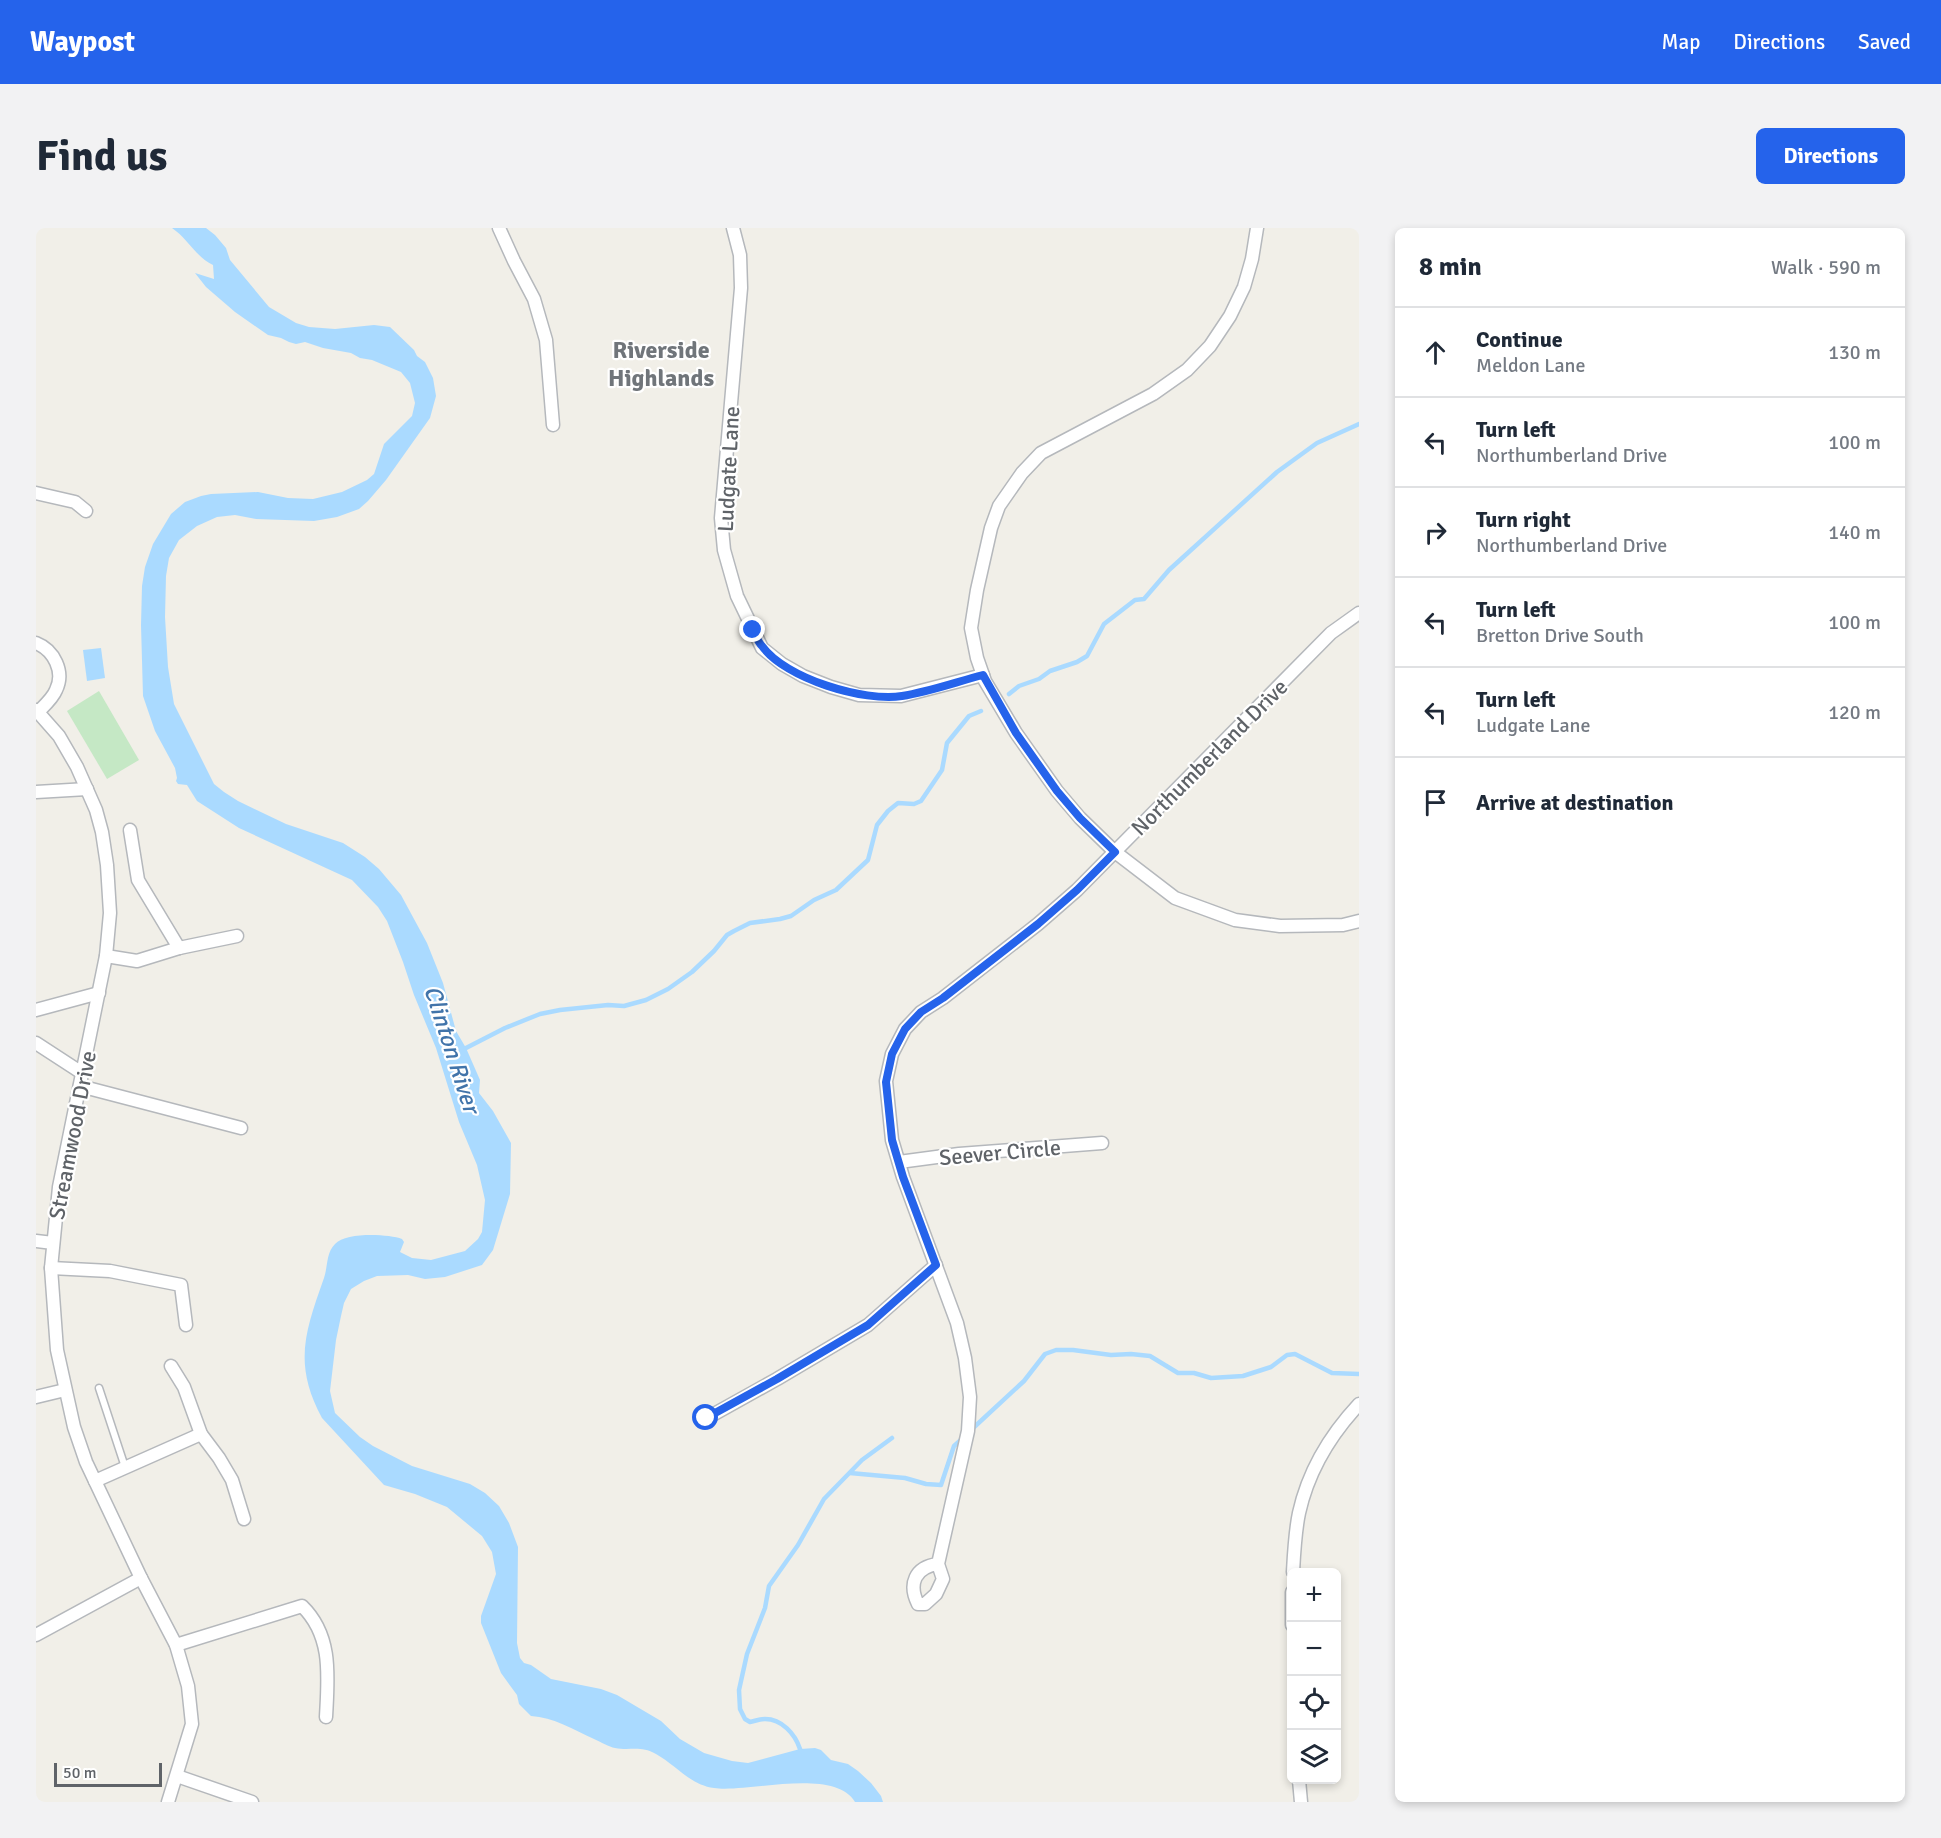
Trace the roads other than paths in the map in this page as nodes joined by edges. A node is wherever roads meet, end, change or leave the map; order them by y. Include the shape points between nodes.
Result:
1 (499, 228) edge
2 (733, 228) edge
3 (1257, 228) edge
4 (553, 425) dead end
5 (36, 493) edge
6 (86, 511) dead end
7 (1359, 613) edge
8 (36, 643) edge
9 (983, 675) junction
10 (37, 711) edge
11 (87, 789) junction
12 (36, 792) edge
13 (130, 830) dead end
14 (1115, 852) junction
15 (1359, 921) edge
16 (237, 936) dead end
17 (179, 948) junction
18 (106, 956) junction
19 (99, 993) junction
20 (36, 1010) edge
21 (36, 1043) edge
22 (82, 1073) junction
23 (80, 1086) junction
24 (241, 1128) dead end
25 (1102, 1143) dead end
26 (898, 1162) junction
27 (36, 1241) edge
28 (53, 1243) junction
29 (936, 1265) junction
30 (51, 1268) junction
31 (186, 1325) dead end
32 (171, 1366) dead end
33 (99, 1388) dead end
34 (65, 1390) junction
35 (36, 1398) edge
36 (1359, 1404) edge
37 (706, 1418) dead end
38 (201, 1434) junction
39 (126, 1468) junction
40 (95, 1481) junction
41 (244, 1518) dead end
42 (938, 1564) dead end
43 (1293, 1568) edge
44 (141, 1578) junction
45 (36, 1635) edge
46 (176, 1646) junction
47 (326, 1717) dead end
48 (177, 1776) junction
49 (1299, 1784) edge
50 (168, 1802) edge
51 (252, 1802) edge
52 (1301, 1802) edge

1 - 4 street via 534,299 546,340
2 - 9 street, Ludgate Lane via 740,255 741,288 721,518 724,550 737,596 762,648 803,676 859,695 901,696
3 - 9 street via 1244,287 1210,346 1187,370 1153,394 1041,453 999,506 970,628
5 - 6 street via 75,502
7 - 14 street, Northumberland Drive via 1331,633
8 - 10 street via 52,654 59,670 57,690
9 - 14 street via 1016,733 1057,791
10 - 11 street, Streamwood Drive via 59,736
11 - 12 street
11 - 18 street, Streamwood Drive via 102,832 107,865 110,914
13 - 17 street via 138,880
14 - 15 street via 1175,898 1235,920 1280,926
14 - 26 street, Northumberland Drive via 1038,924 921,1012 905,1029 892,1054 886,1082
16 - 17 street
17 - 18 street via 137,961
18 - 19 street, Streamwood Drive
19 - 20 street
19 - 22 street, Streamwood Drive
21 - 22 street
22 - 23 street, Streamwood Drive
23 - 24 street
23 - 28 street, Streamwood Drive via 58,1187
25 - 26 street, Seever Circle
26 - 29 street, Northumberland Drive
27 - 28 street
28 - 30 street, Streamwood Drive
29 - 37 street via 868,1325
29 - 42 street, Northumberland Drive via 957,1323 969,1397 968,1431
30 - 31 street via 110,1271 181,1285
30 - 34 street, Streamwood Drive via 57,1350
32 - 38 street via 184,1387
33 - 39 lane
34 - 35 street
34 - 40 street, Streamwood Drive via 74,1427
36 - 43 street via 1327,1444 1312,1476 1299,1512
38 - 39 street
38 - 41 street via 232,1480
39 - 40 street
40 - 44 street, Streamwood Drive
44 - 45 street
44 - 46 street, Streamwood Drive
46 - 47 street via 302,1606 313,1617 326,1649
46 - 48 street, Streamwood Drive via 188,1686 192,1724
48 - 50 street, Streamwood Drive
48 - 51 street
49 - 52 street

